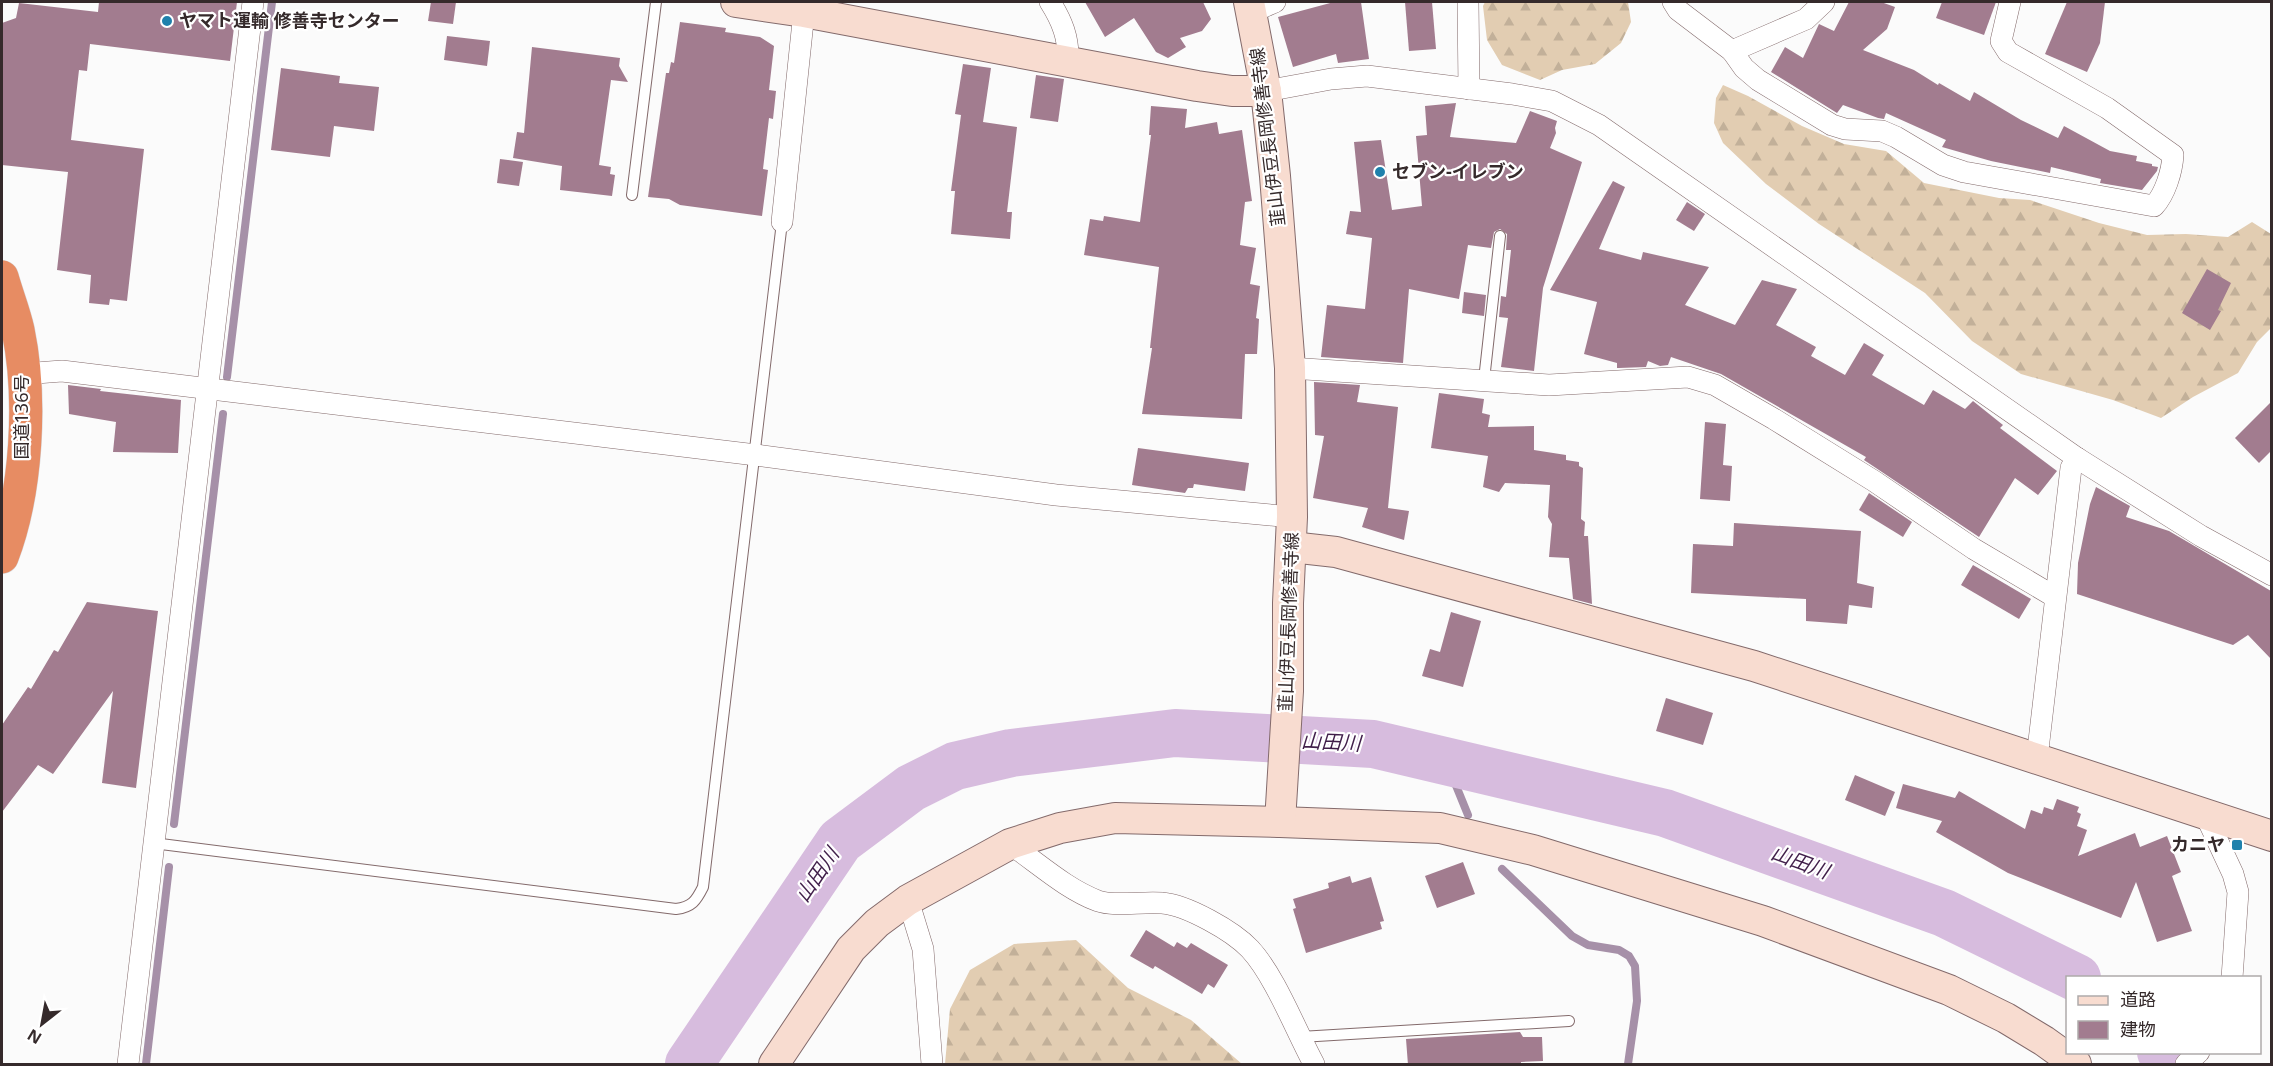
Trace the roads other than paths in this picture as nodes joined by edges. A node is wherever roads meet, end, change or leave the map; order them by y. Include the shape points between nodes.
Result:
1 (253, 2) edge
2 (656, 2) edge
3 (736, 2) edge
4 (1050, 2) edge
5 (1468, 2) edge
6 (1673, 2) edge
7 (1824, 2) edge
8 (2010, 2) edge
9 (1259, 5) edge
10 (804, 12) junction
11 (1732, 51) junction
12 (1068, 61) junction
13 (1468, 89) junction
14 (1266, 91) junction
15 (632, 195) dead end
16 (782, 222) joint
17 (1500, 236) dead end
18 (2, 277) edge
19 (1290, 368) junction
20 (23, 374) junction
21 (1484, 380) junction
22 (207, 390) junction
23 (756, 455) junction
24 (2077, 458) junction
25 (1292, 517) junction
26 (1291, 548) junction
27 (2, 557) edge
28 (2271, 575) edge
29 (2055, 597) junction
30 (2037, 758) junction
31 (1280, 812) junction
32 (2206, 816) junction
33 (2271, 836) edge
34 (153, 843) junction
35 (1010, 844) junction
36 (908, 900) junction
37 (2232, 976) edge
38 (1569, 1021) dead end
39 (1300, 1037) junction
40 (2198, 1054) edge
41 (128, 1065) edge
42 (774, 1065) edge
43 (932, 1065) edge
44 (1314, 1065) edge
45 (2076, 1065) edge
46 (2186, 1065) edge

1 - 22 street
2 - 15 lane
3 - 10 street
4 - 12 street via 1066,33
5 - 13 street
6 - 11 street
7 - 11 street via 1806,19
8 - 11 street via 2001,41 2008,52 2107,108 2173,155 2165,186 2154,206 1964,172 1943,165 1882,131 1832,125 1758,80
9 - 14 street, 韮山伊豆長岡修善寺線
10 - 12 street
10 - 16 street
12 - 14 street via 1197,86
13 - 14 street via 1367,76
13 - 24 street via 1552,101 1599,125
14 - 19 street, 韮山伊豆長岡修善寺線
16 - 23 lane
17 - 21 lane
18 - 20 highway, 国道136号 via 18,330
19 - 21 street
19 - 25 street, 韮山伊豆長岡修善寺線
20 - 22 street via 62,371
20 - 27 highway, 国道136号 via 26,441 16,510
21 - 29 street via 1549,385 1688,377 1702,380 1774,419 1965,544
22 - 23 street
22 - 34 street
23 - 25 street via 1056,495
23 - 34 lane via 703,887 687,908
24 - 28 street
24 - 29 street via 2071,468
25 - 26 street, 韮山伊豆長岡修善寺線
26 - 30 street via 1336,552 1743,663
26 - 31 street, 韮山伊豆長岡修善寺線
29 - 30 street
30 - 32 street
31 - 35 street via 1115,818 1060,828
31 - 45 street via 1440,828 1544,854 1763,921 1949,990 2006,1018
32 - 33 street
32 - 37 street via 2238,892
34 - 41 street
35 - 36 street
35 - 39 street via 1080,893 1101,902 1164,903 1195,914 1238,938 1275,987
36 - 42 street via 851,949
36 - 43 street via 923,949
38 - 39 lane
39 - 44 street
40 - 46 street

